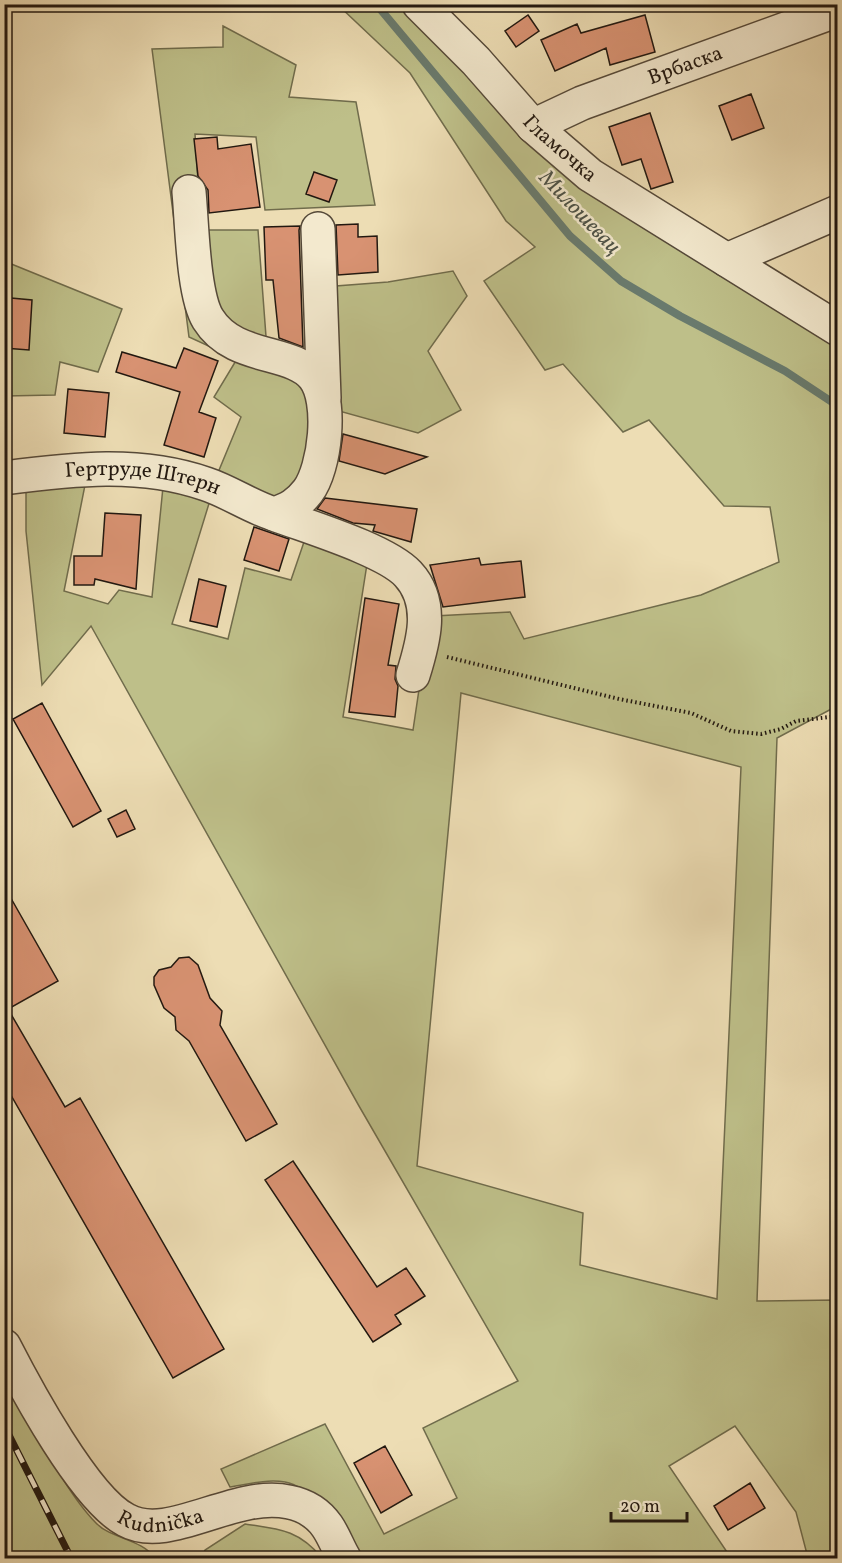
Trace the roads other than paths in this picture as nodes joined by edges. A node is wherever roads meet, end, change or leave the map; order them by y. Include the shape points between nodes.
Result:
1 (419, 4) edge
2 (837, 10) edge
3 (532, 126) junction
4 (189, 192) dead end
5 (837, 212) edge
6 (318, 229) dead end
7 (727, 260) junction
8 (837, 329) edge
9 (324, 402) junction
10 (4, 478) edge
11 (274, 513) junction
12 (412, 675) dead end
13 (4, 1346) edge
14 (344, 1558) edge

1 - 3 street, Гламочка via 476,61
2 - 3 street, Врбаска via 582,103
3 - 7 street, Гламочка via 590,175
4 - 9 street via 199,292 207,318 224,337 240,346 296,365 314,377
5 - 7 street
6 - 9 street
7 - 8 street, Гламочка
9 - 11 street via 324,441 318,471 308,490 292,507
10 - 11 street, Гертруде Штерн via 70,469 130,468 208,484
11 - 12 street, Гертруде Штерн via 385,558 408,574 418,590 425,619 424,643
13 - 14 street, Rudnička via 84,1479 100,1500 126,1521 154,1526 253,1500 282,1500 318,1516

